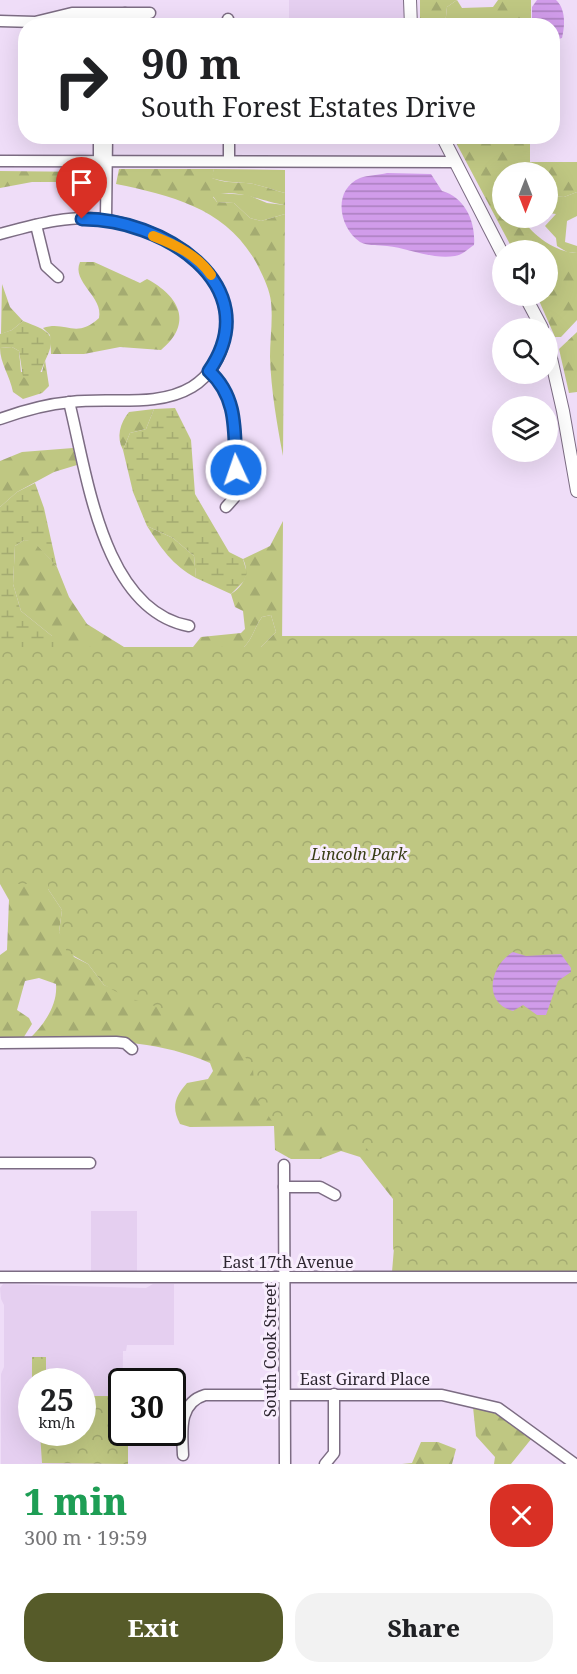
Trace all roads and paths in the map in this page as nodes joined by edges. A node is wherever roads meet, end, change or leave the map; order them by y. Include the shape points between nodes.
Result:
1 (410, 0) edge
2 (125, 13) junction
3 (150, 13) dead end
4 (54, 18) edge
5 (125, 18) edge
6 (411, 18) edge
7 (0, 21) edge
8 (18, 22) edge
9 (100, 144) edge
10 (106, 144) edge
11 (229, 144) edge
12 (446, 144) edge
13 (103, 160) junction
14 (0, 161) edge
15 (229, 161) junction
16 (455, 162) junction
17 (102, 219) junction
18 (36, 225) junction
19 (0, 234) edge
20 (496, 240) edge
21 (58, 277) dead end
22 (209, 371) junction
23 (557, 384) edge
24 (69, 402) junction
25 (0, 419) edge
26 (577, 491) edge
27 (226, 507) dead end
28 (189, 626) dead end
29 (0, 1043) edge
30 (132, 1049) dead end
31 (0, 1163) edge
32 (90, 1163) dead end
33 (284, 1165) dead end
34 (284, 1186) junction
35 (335, 1196) dead end
36 (0, 1277) edge
37 (285, 1277) junction
38 (577, 1277) edge
39 (334, 1394) junction
40 (284, 1395) junction
41 (183, 1455) dead end
42 (327, 1463) edge
43 (285, 1464) edge
44 (575, 1464) edge

1 - 6 main road
2 - 3 street
2 - 4 street via 72,13
2 - 5 street
7 - 8 street
9 - 13 street
10 - 13 street
11 - 15 street
12 - 16 main road
13 - 14 street
13 - 15 street
13 - 17 street
15 - 16 street
16 - 20 main road
17 - 18 street
17 - 22 street via 175,244 198,259 210,273 225,306 226,325 223,344
18 - 19 street
18 - 21 street via 46,266
22 - 24 street via 193,386 161,399
22 - 27 street via 226,390 233,411 237,490
23 - 26 main road
24 - 25 street
24 - 28 street via 104,538 117,571 163,619
29 - 30 street via 116,1042
31 - 32 street
33 - 34 street, South Cook Street
34 - 35 street via 320,1186
34 - 37 street, South Cook Street
36 - 37 street, East 17th Avenue
37 - 38 street, East 17th Avenue
37 - 40 street, South Cook Street
39 - 40 street, East Girard Place
39 - 42 street via 334,1453
39 - 44 street, East Girard Place via 431,1394 489,1405
40 - 41 street, East Girard Place via 200,1397 184,1413
40 - 43 street, South Cook Street

